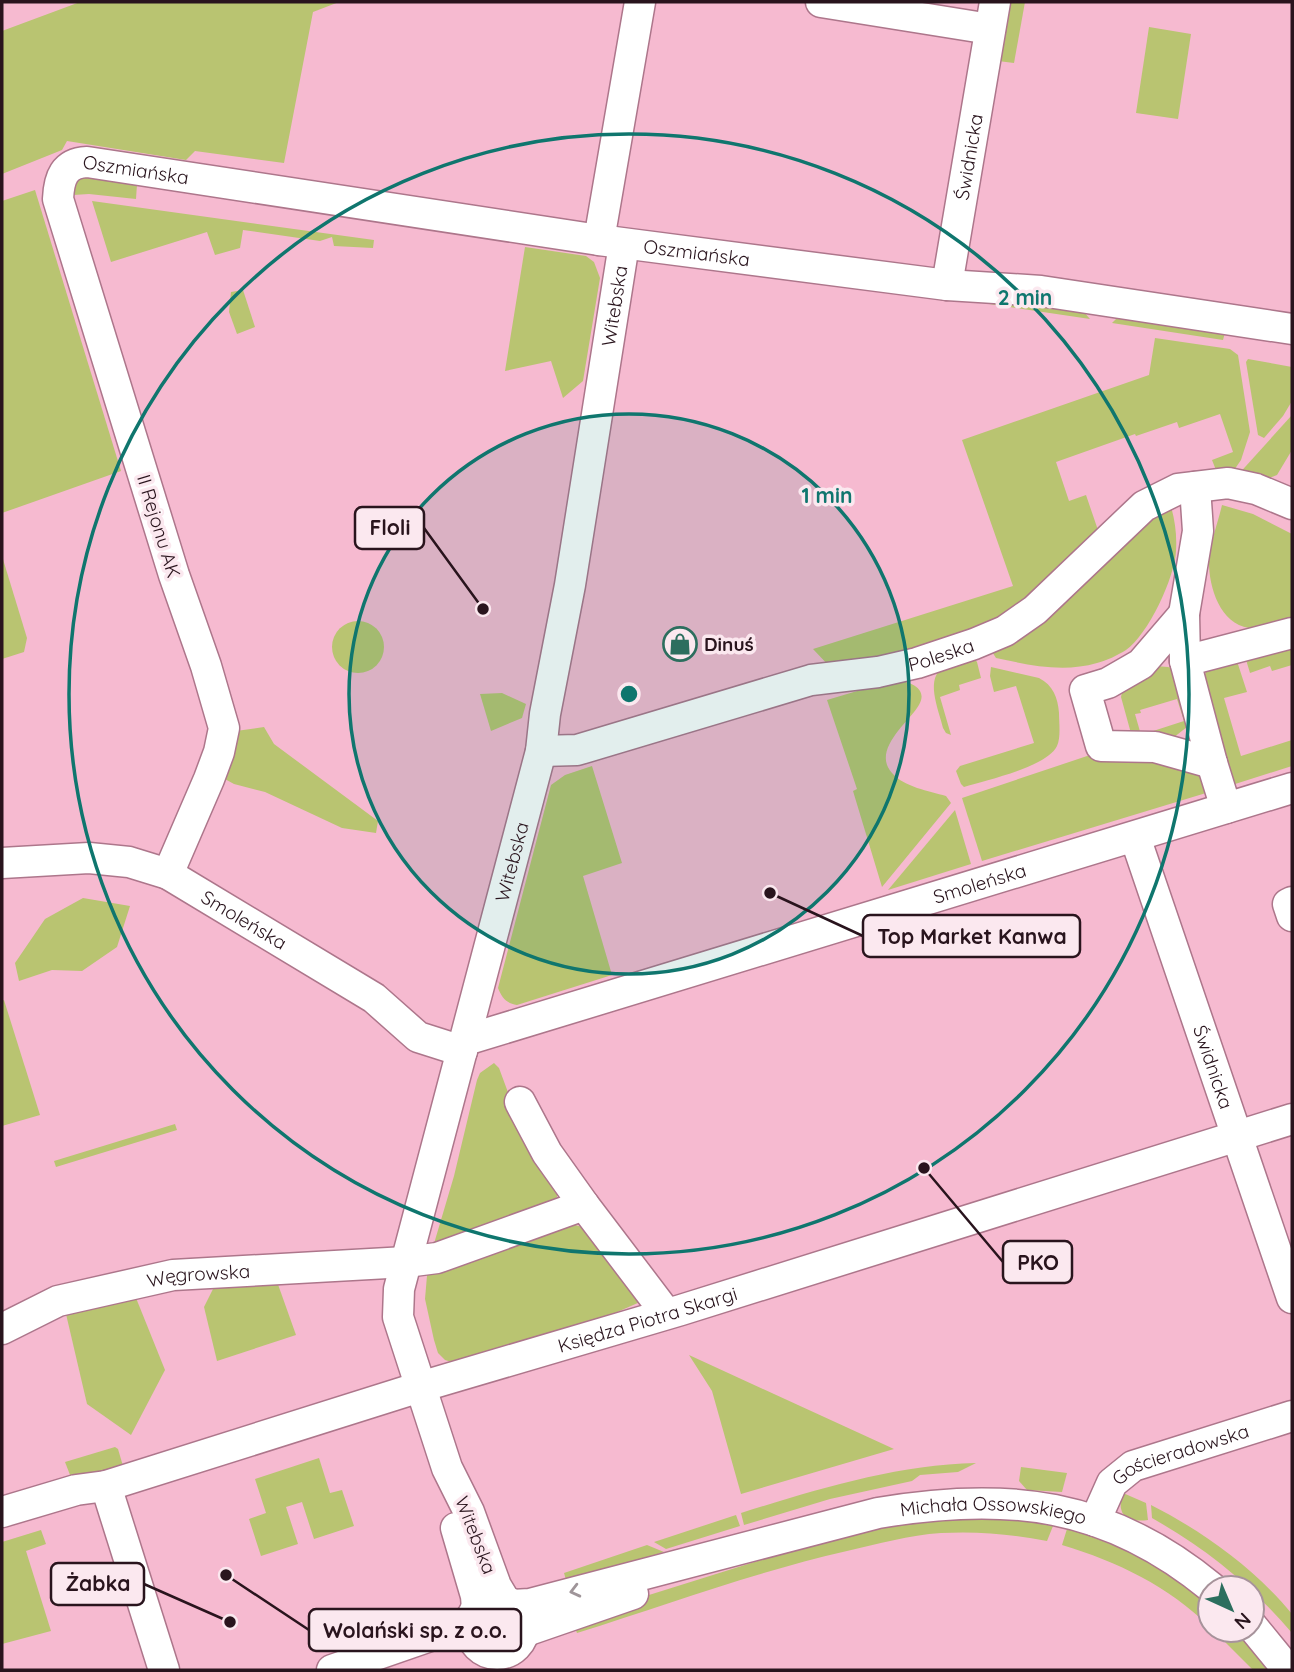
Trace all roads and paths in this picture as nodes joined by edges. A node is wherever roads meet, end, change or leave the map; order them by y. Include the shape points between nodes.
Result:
1 (640, 2) edge
2 (821, 2) edge
3 (992, 15) edge
4 (63, 173) joint
5 (611, 242) junction
6 (947, 285) junction
7 (1292, 329) edge
8 (1195, 486) junction
9 (1292, 504) edge
10 (1184, 614) junction
11 (1292, 633) edge
12 (1185, 661) junction
13 (541, 751) junction
14 (1212, 764) junction
15 (1292, 788) edge
16 (1226, 808) junction
17 (1135, 837) junction
18 (2, 863) edge
19 (168, 874) junction
20 (1292, 902) edge
21 (1292, 916) edge
22 (464, 1046) junction
23 (520, 1102) dead end
24 (1292, 1119) edge
25 (1237, 1136) junction
26 (584, 1205) junction
27 (406, 1262) junction
28 (1292, 1298) edge
29 (666, 1313) junction
30 (2, 1329) edge
31 (420, 1387) junction
32 (1292, 1416) edge
33 (106, 1486) junction
34 (2, 1512) edge
35 (1095, 1521) junction
36 (1196, 1576) edge
37 (498, 1629) edge
38 (1266, 1643) edge
39 (164, 1670) edge
40 (332, 1670) edge
41 (377, 1670) edge
42 (1288, 1670) edge

1 - 5 street
2 - 3 street, Świdnicka
3 - 6 street, Świdnicka
4 - 5 street, Oszmiańska via 88,162
4 - 19 street, II Rejonu AK via 58,199 224,729 209,779
5 - 6 street, Oszmiańska
5 - 13 street, Witebska via 573,572
6 - 7 street, Oszmiańska via 1041,291
8 - 9 street, Poleska via 1228,483
8 - 10 street via 1198,531
8 - 13 street, Poleska via 1144,506 1035,610 974,644 904,666 811,680 577,750
10 - 12 street
10 - 14 street via 1140,664 1108,683 1085,690 1101,746 1155,747
11 - 12 street
12 - 14 street
13 - 22 street, Witebska
14 - 16 street
15 - 16 street, Smoleńska
16 - 17 street, Smoleńska
17 - 22 street, Smoleńska
17 - 25 street, Świdnicka
18 - 19 street, Smoleńska via 89,858 129,862
19 - 22 street, Smoleńska via 374,998 418,1037
20 - 21 street
22 - 27 street, Witebska
23 - 26 street via 547,1153
24 - 25 street, Księdza Piotra Skargi
25 - 28 street, Świdnicka
25 - 29 street, Księdza Piotra Skargi
26 - 27 street, Węgrowska via 437,1258
26 - 29 street
27 - 30 street, Węgrowska via 173,1275 58,1301
27 - 31 street, Witebska via 398,1317
29 - 31 street, Księdza Piotra Skargi
31 - 33 street, Księdza Piotra Skargi
31 - 37 street, Witebska via 447,1468 496,1586
32 - 35 street, Gościeradowska via 1133,1466 1112,1483
33 - 34 street, Księdza Piotra Skargi
33 - 39 street
35 - 36 street, Michała Ossowskiego via 1133,1537
35 - 37 street, Michała Ossowskiego via 1063,1510 993,1501 878,1513 530,1604
37 - 40 street, Michała Ossowskiego via 462,1625
37 - 41 street, Michała Ossowskiego via 432,1657
38 - 42 street

